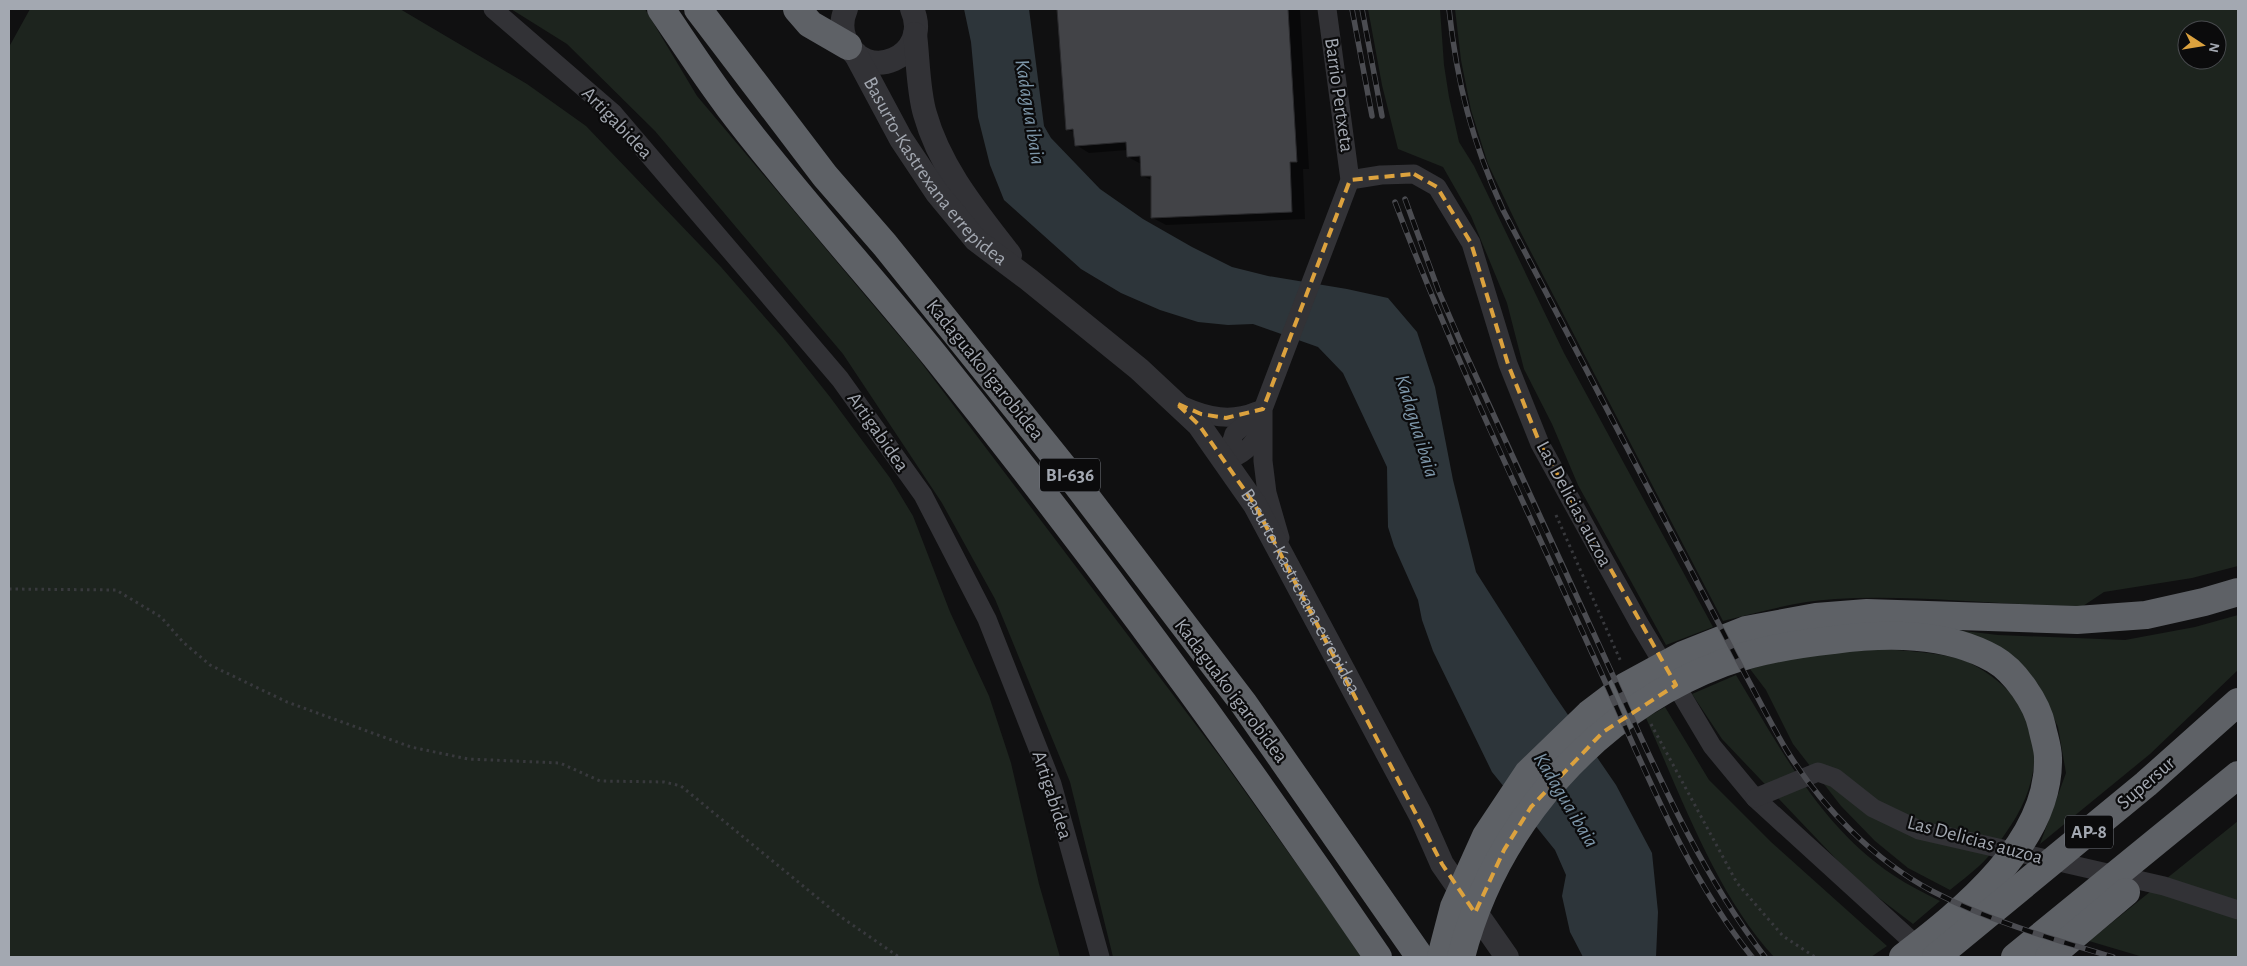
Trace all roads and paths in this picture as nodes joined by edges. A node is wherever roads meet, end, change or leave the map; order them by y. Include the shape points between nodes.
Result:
1 (493, 9) edge
2 (661, 9) edge
3 (698, 9) edge
4 (797, 9) edge
5 (846, 9) edge
6 (912, 9) edge
7 (1327, 9) edge
8 (915, 34) junction
9 (851, 50) junction
10 (1350, 180) junction
11 (1028, 278) junction
12 (1176, 403) junction
13 (1261, 410) junction
14 (1261, 432) junction
15 (1226, 460) junction
16 (1289, 571) junction
17 (9, 589) edge
18 (2238, 592) edge
19 (1918, 626) junction
20 (2238, 702) edge
21 (2238, 775) edge
22 (2238, 793) edge
23 (1756, 798) junction
24 (2238, 910) edge
25 (898, 957) edge
26 (1100, 957) edge
27 (1378, 957) edge
28 (1420, 957) edge
29 (1441, 957) edge
30 (1461, 957) edge
31 (1507, 957) edge
32 (1903, 957) edge
33 (1929, 957) edge
34 (1936, 957) edge
35 (2015, 957) edge
36 (2049, 957) edge

1 - 26 street, Artigabidea via 613,113 840,379 923,495 987,619 1052,784
2 - 27 highway, Kadaguako igarobidea / BI-636 via 728,105 935,356 1090,554 1282,816
3 - 28 highway, Kadaguako igarobidea / BI-636 via 825,176 885,245 1065,469 1244,704
4 - 9 highway via 810,24
5 - 9 street, Basurto-Kastrexana errepidea via 842,25
6 - 8 street, Basurto-Kastrexana errepidea
7 - 10 street, Barrio Pertxeta
8 - 9 street via 904,54 894,60 872,62
8 - 11 street, Basurto-Kastrexana errepidea via 924,113 941,157 971,204
9 - 11 street, Basurto-Kastrexana errepidea via 901,139 937,193 976,240
10 - 13 street
10 - 23 street, Las Delicias auzoa via 1414,174 1436,187 1471,243 1508,364 1540,444 1707,738
11 - 12 street, Basurto-Kastrexana errepidea
12 - 13 street via 1202,414 1226,418 1246,416
12 - 15 street, Basurto-Kastrexana errepidea via 1199,425
13 - 14 street
13 - 15 street via 1234,434
14 - 15 street via 1246,451
14 - 16 street via 1267,492
15 - 16 street, Basurto-Kastrexana errepidea via 1255,505
16 - 31 street, Basurto-Kastrexana errepidea via 1420,814 1442,864
17 - 25 path via 116,590 161,617 210,665 287,702 412,747 468,759 560,763 600,781 664,782 681,786 841,917
18 - 19 highway via 2136,616
19 - 29 highway via 1867,613 1816,617 1746,630 1683,655 1626,686 1589,714 1528,773 1486,836 1454,907
19 - 30 highway via 1799,644 1724,662 1661,692 1603,732 1531,807 1504,850 1479,901
19 - 32 highway via 1996,660 2026,690 2040,718 2048,757 2044,794 2030,828 2000,870 1947,923
20 - 34 highway, Supersur / AP-8 via 2138,790
21 - 35 highway, AP-8
22 - 36 highway
23 - 24 street, Las Delicias auzoa via 1818,772 1835,778 1873,808 1919,830 2164,886
23 - 33 street, Las Delicias auzoa

